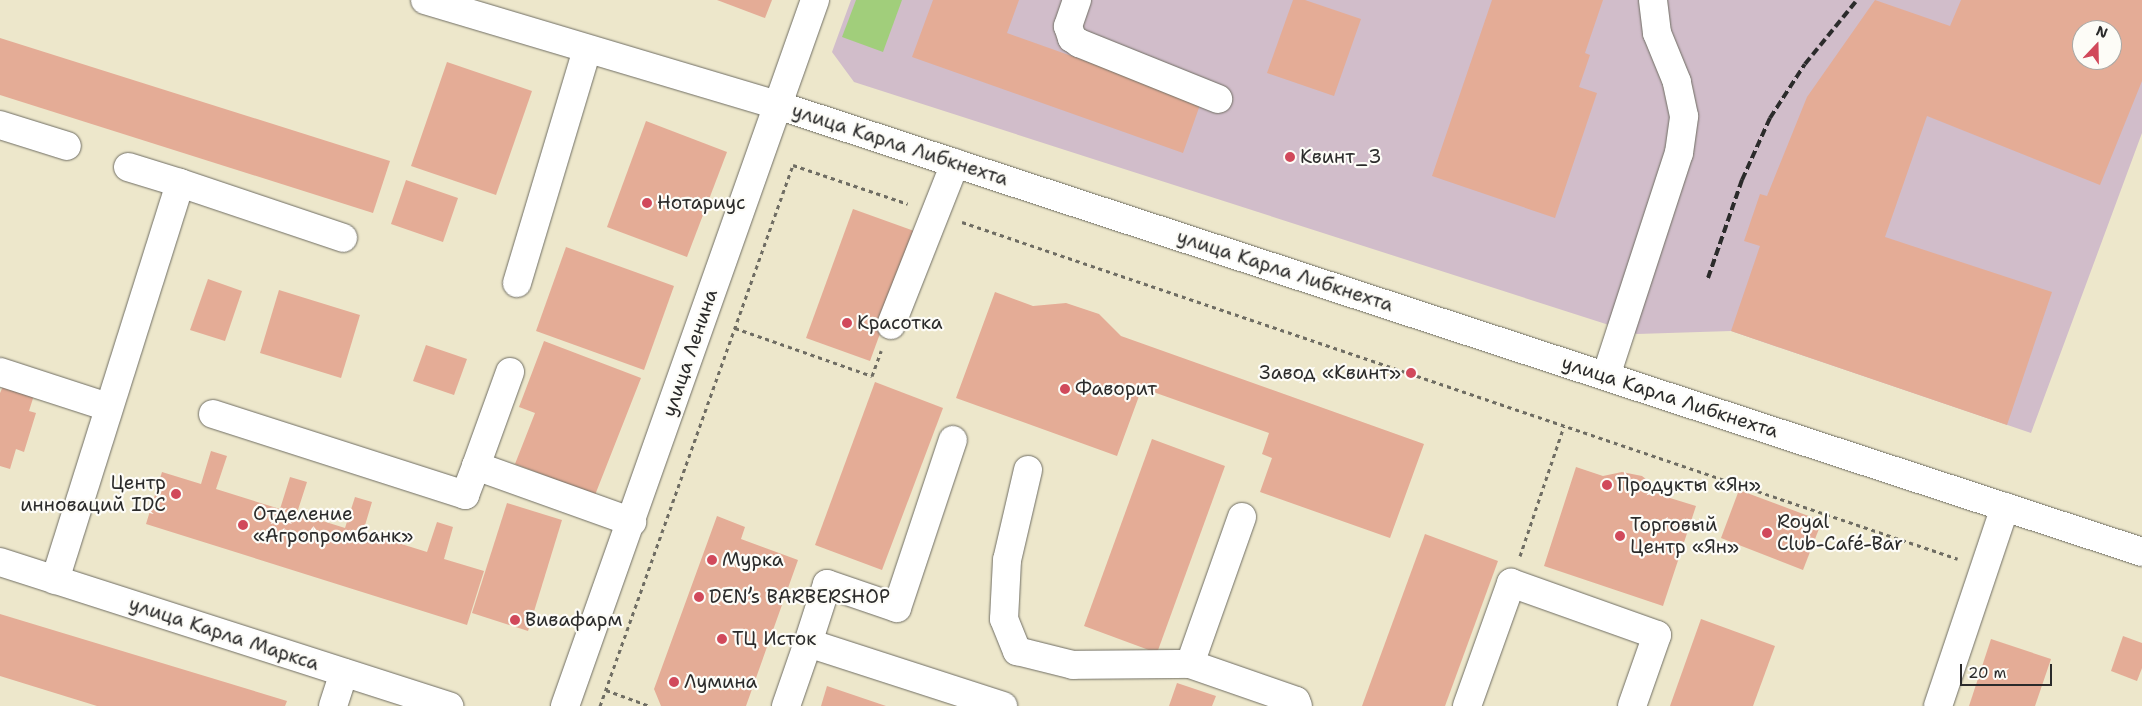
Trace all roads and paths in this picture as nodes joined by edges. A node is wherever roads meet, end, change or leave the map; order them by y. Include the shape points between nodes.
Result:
1 (425, 0) edge
2 (816, 0) edge
3 (1077, 0) edge
4 (1653, 0) edge
5 (587, 48) junction
6 (1218, 99) dead end
7 (777, 105) junction
8 (0, 124) edge
9 (67, 146) dead end
10 (955, 163) junction
11 (128, 167) dead end
12 (180, 183) junction
13 (935, 213) junction
14 (343, 238) dead end
15 (517, 283) dead end
16 (891, 325) joint
17 (734, 328) junction
18 (0, 372) edge
19 (510, 372) dead end
20 (1606, 376) junction
21 (108, 407) junction
22 (214, 414) dead end
23 (1564, 426) junction
24 (953, 440) dead end
25 (476, 466) junction
26 (1028, 470) dead end
27 (2005, 507) junction
28 (1242, 517) dead end
29 (632, 522) junction
30 (2142, 552) edge
31 (0, 562) edge
32 (1984, 568) junction
33 (55, 580) junction
34 (1511, 583) junction
35 (808, 643) junction
36 (1190, 664) junction
37 (344, 673) junction
38 (606, 690) junction
39 (333, 706) edge
40 (449, 706) edge
41 (565, 706) edge
42 (600, 706) edge
43 (650, 706) edge
44 (786, 706) edge
45 (1003, 706) edge
46 (1298, 706) edge
47 (1467, 706) edge
48 (1632, 706) edge
49 (1938, 706) edge

1 - 5 main road, улица Карла Либкнехта
2 - 7 main road, улица Ленина
3 - 6 main road via 1068,26 1072,38 1079,43
4 - 20 main road via 1657,33 1677,82 1684,116 1679,153
5 - 7 main road, улица Карла Либкнехта
5 - 15 main road
7 - 10 main road, улица Карла Либкнехта
7 - 29 main road, улица Ленина
8 - 9 main road
10 - 13 main road
10 - 20 main road, улица Карла Либкнехта
11 - 12 main road
12 - 14 main road
12 - 21 main road
13 - 16 main road
13 - 17 path via 793,165
13 - 23 path
16 - 17 path via 872,376
17 - 38 path
18 - 21 main road
19 - 25 main road
20 - 27 main road, улица Карла Либкнехта
21 - 33 main road
22 - 25 main road via 465,495
23 - 32 path
23 - 34 path
24 - 35 main road via 897,608 827,584
25 - 29 main road
26 - 36 main road via 1007,570 1004,619 1017,651 1073,665
27 - 30 main road, улица Карла Либкнехта
27 - 32 main road
28 - 36 main road
29 - 41 main road, улица Ленина
31 - 33 main road, улица Карла Маркса
32 - 49 main road
33 - 37 main road, улица Карла Маркса
34 - 47 main road
34 - 48 main road via 1657,635
35 - 44 main road
35 - 45 main road
36 - 46 main road via 1296,701
37 - 39 main road
37 - 40 main road, улица Карла Маркса
38 - 42 path
38 - 43 path

